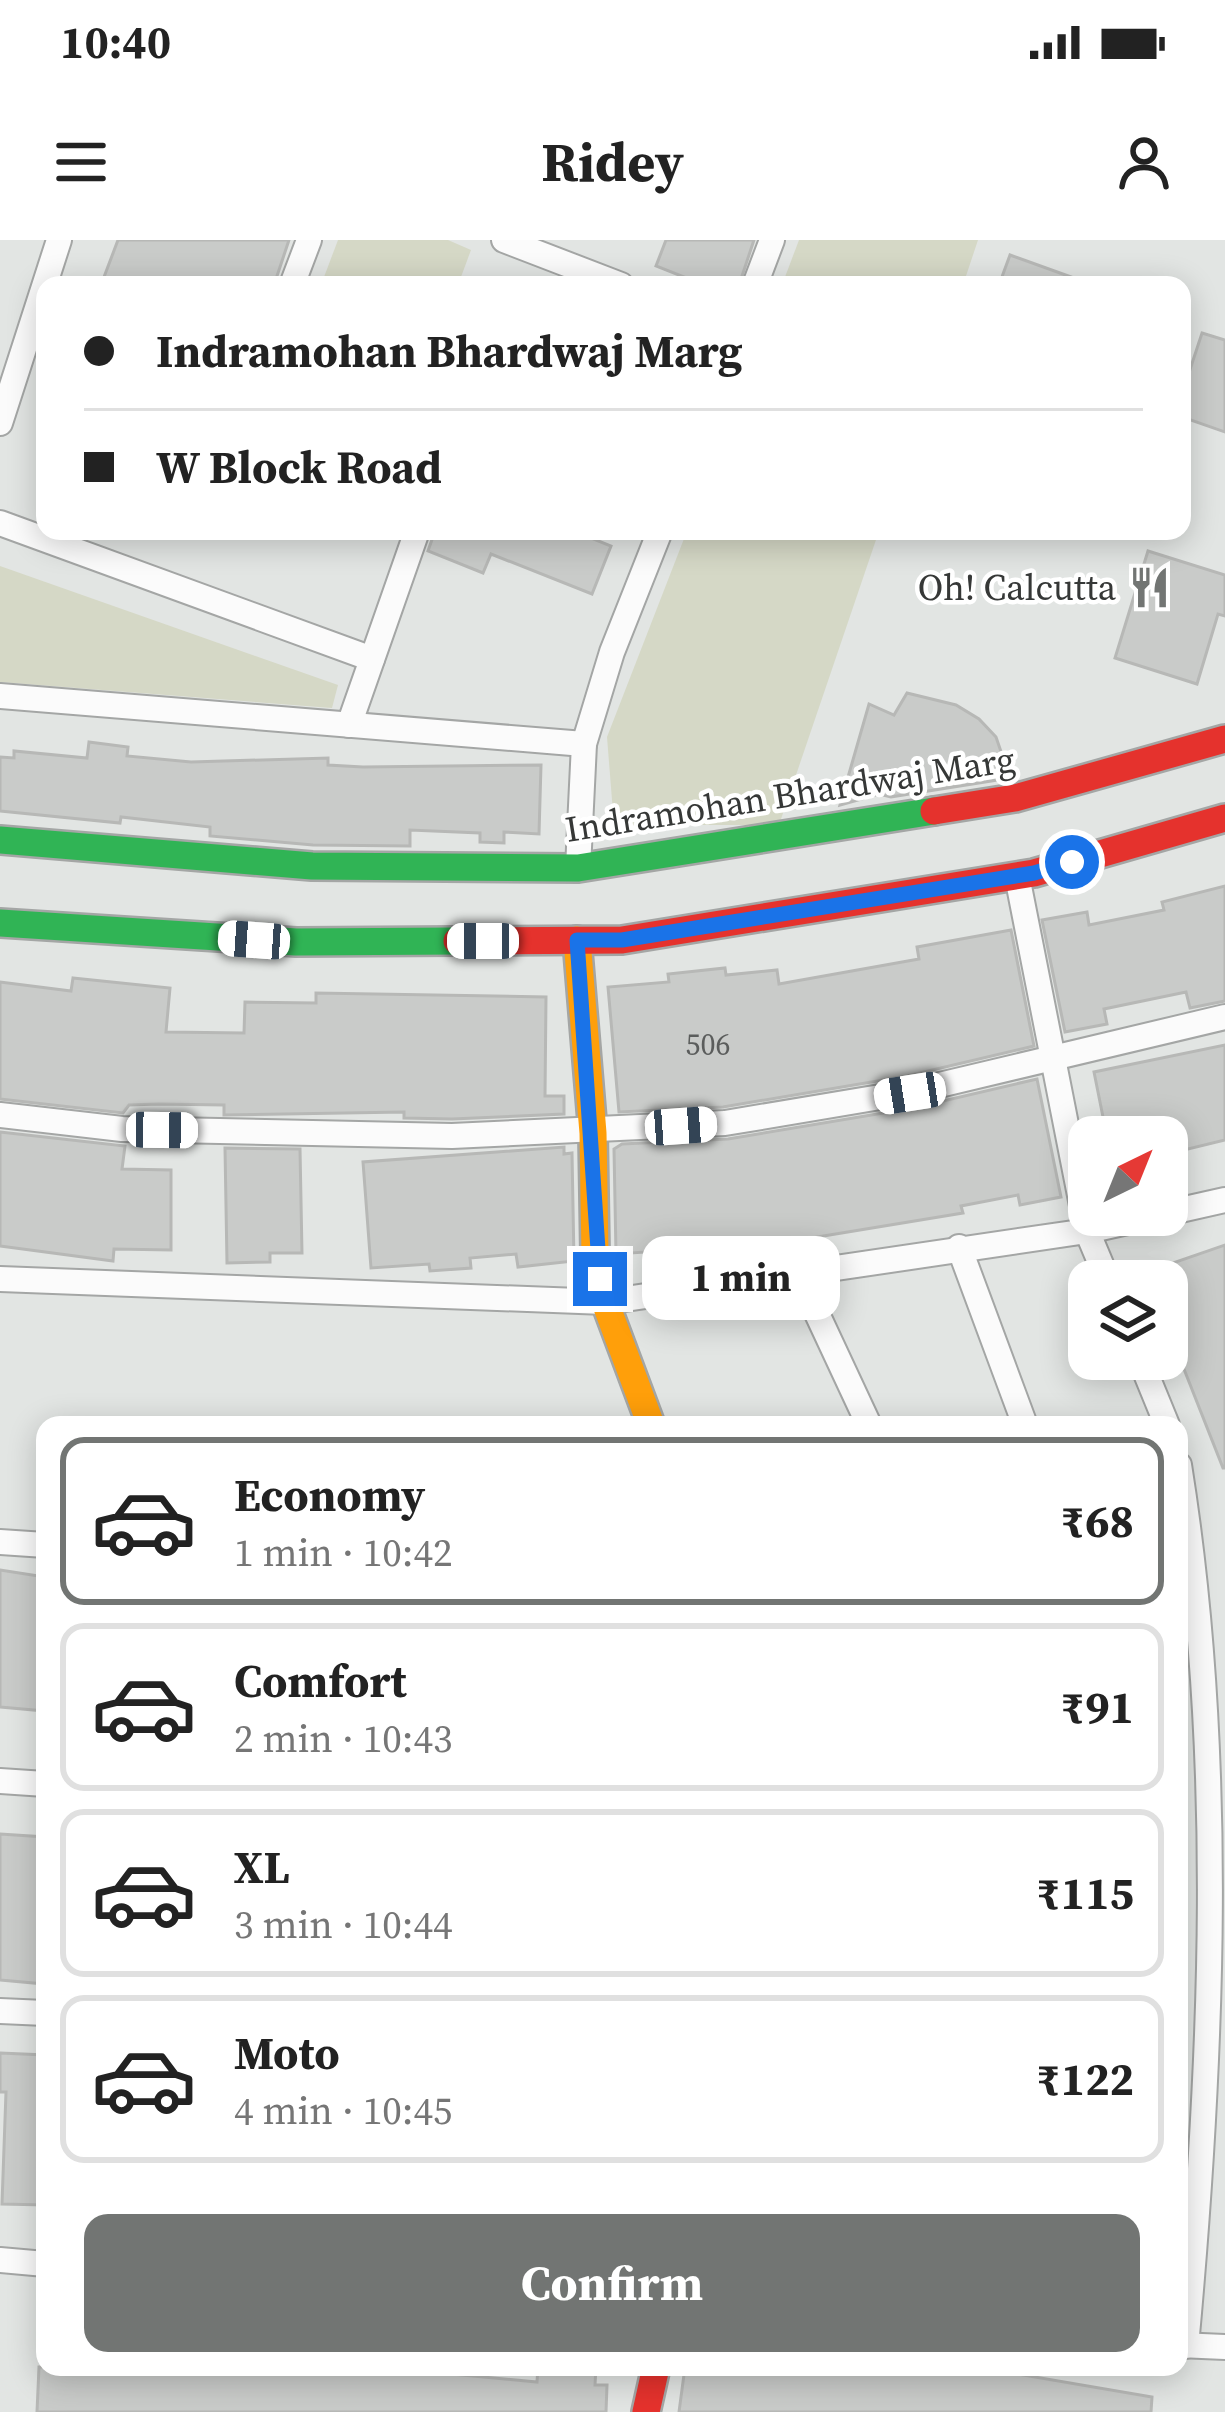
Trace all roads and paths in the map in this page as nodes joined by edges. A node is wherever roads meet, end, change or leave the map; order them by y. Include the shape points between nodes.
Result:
1 (59, 240) edge
2 (309, 240) edge
3 (504, 240) edge
4 (772, 240) edge
5 (50, 276) edge
6 (295, 276) edge
7 (598, 276) edge
8 (758, 276) edge
9 (36, 323) edge
10 (0, 423) edge
11 (0, 523) edge
12 (36, 536) edge
13 (47, 540) edge
14 (413, 540) edge
15 (656, 540) edge
16 (372, 658) junction
17 (0, 697) edge
18 (349, 725) junction
19 (1225, 739) edge
20 (584, 743) junction
21 (1225, 818) edge
22 (0, 840) edge
23 (578, 868) junction
24 (1017, 876) junction
25 (0, 923) edge
26 (577, 940) junction
27 (1225, 1017) edge
28 (1055, 1058) junction
29 (0, 1114) edge
30 (1068, 1129) edge
31 (592, 1133) junction
32 (1225, 1200) edge
33 (1188, 1208) edge
34 (1068, 1234) edge
35 (959, 1247) junction
36 (799, 1276) junction
37 (0, 1279) edge
38 (604, 1302) junction
39 (1149, 1380) edge
40 (648, 1416) edge
41 (865, 1416) edge
42 (1022, 1416) edge
43 (1163, 1416) edge
44 (1188, 1486) edge
45 (0, 1542) edge
46 (36, 1544) edge
47 (1213, 1544) edge
48 (0, 1781) edge
49 (36, 1783) edge
50 (1224, 1939) edge
51 (0, 2011) edge
52 (36, 2013) edge
53 (0, 2260) edge
54 (36, 2263) edge
55 (1188, 2287) edge
56 (1188, 2345) edge
57 (1225, 2347) edge
58 (654, 2376) edge
59 (646, 2412) edge

1 - 5 street
2 - 6 street
3 - 7 street
4 - 8 street
9 - 10 street
11 - 12 street
13 - 16 street
14 - 16 street
15 - 20 street
16 - 18 street
17 - 18 street
18 - 20 street
19 - 23 street, Indramohan Bhardwaj Marg via 1015,798
20 - 23 street
21 - 24 street
22 - 23 street, Indramohan Bhardwaj Marg via 312,866
24 - 26 street via 622,940
24 - 28 street
25 - 26 street via 296,942
26 - 31 street
27 - 28 street
28 - 30 street
28 - 31 street via 910,1093 725,1123
29 - 31 street via 122,1130
31 - 38 street
32 - 33 street
34 - 35 street
35 - 36 street
35 - 42 street
36 - 38 street
36 - 41 street
37 - 38 street
38 - 40 street
39 - 43 street
44 - 47 street
45 - 46 street
47 - 50 street via 1224,1703
48 - 49 street
50 - 55 street
51 - 52 street
53 - 54 street
56 - 57 street
58 - 59 street

